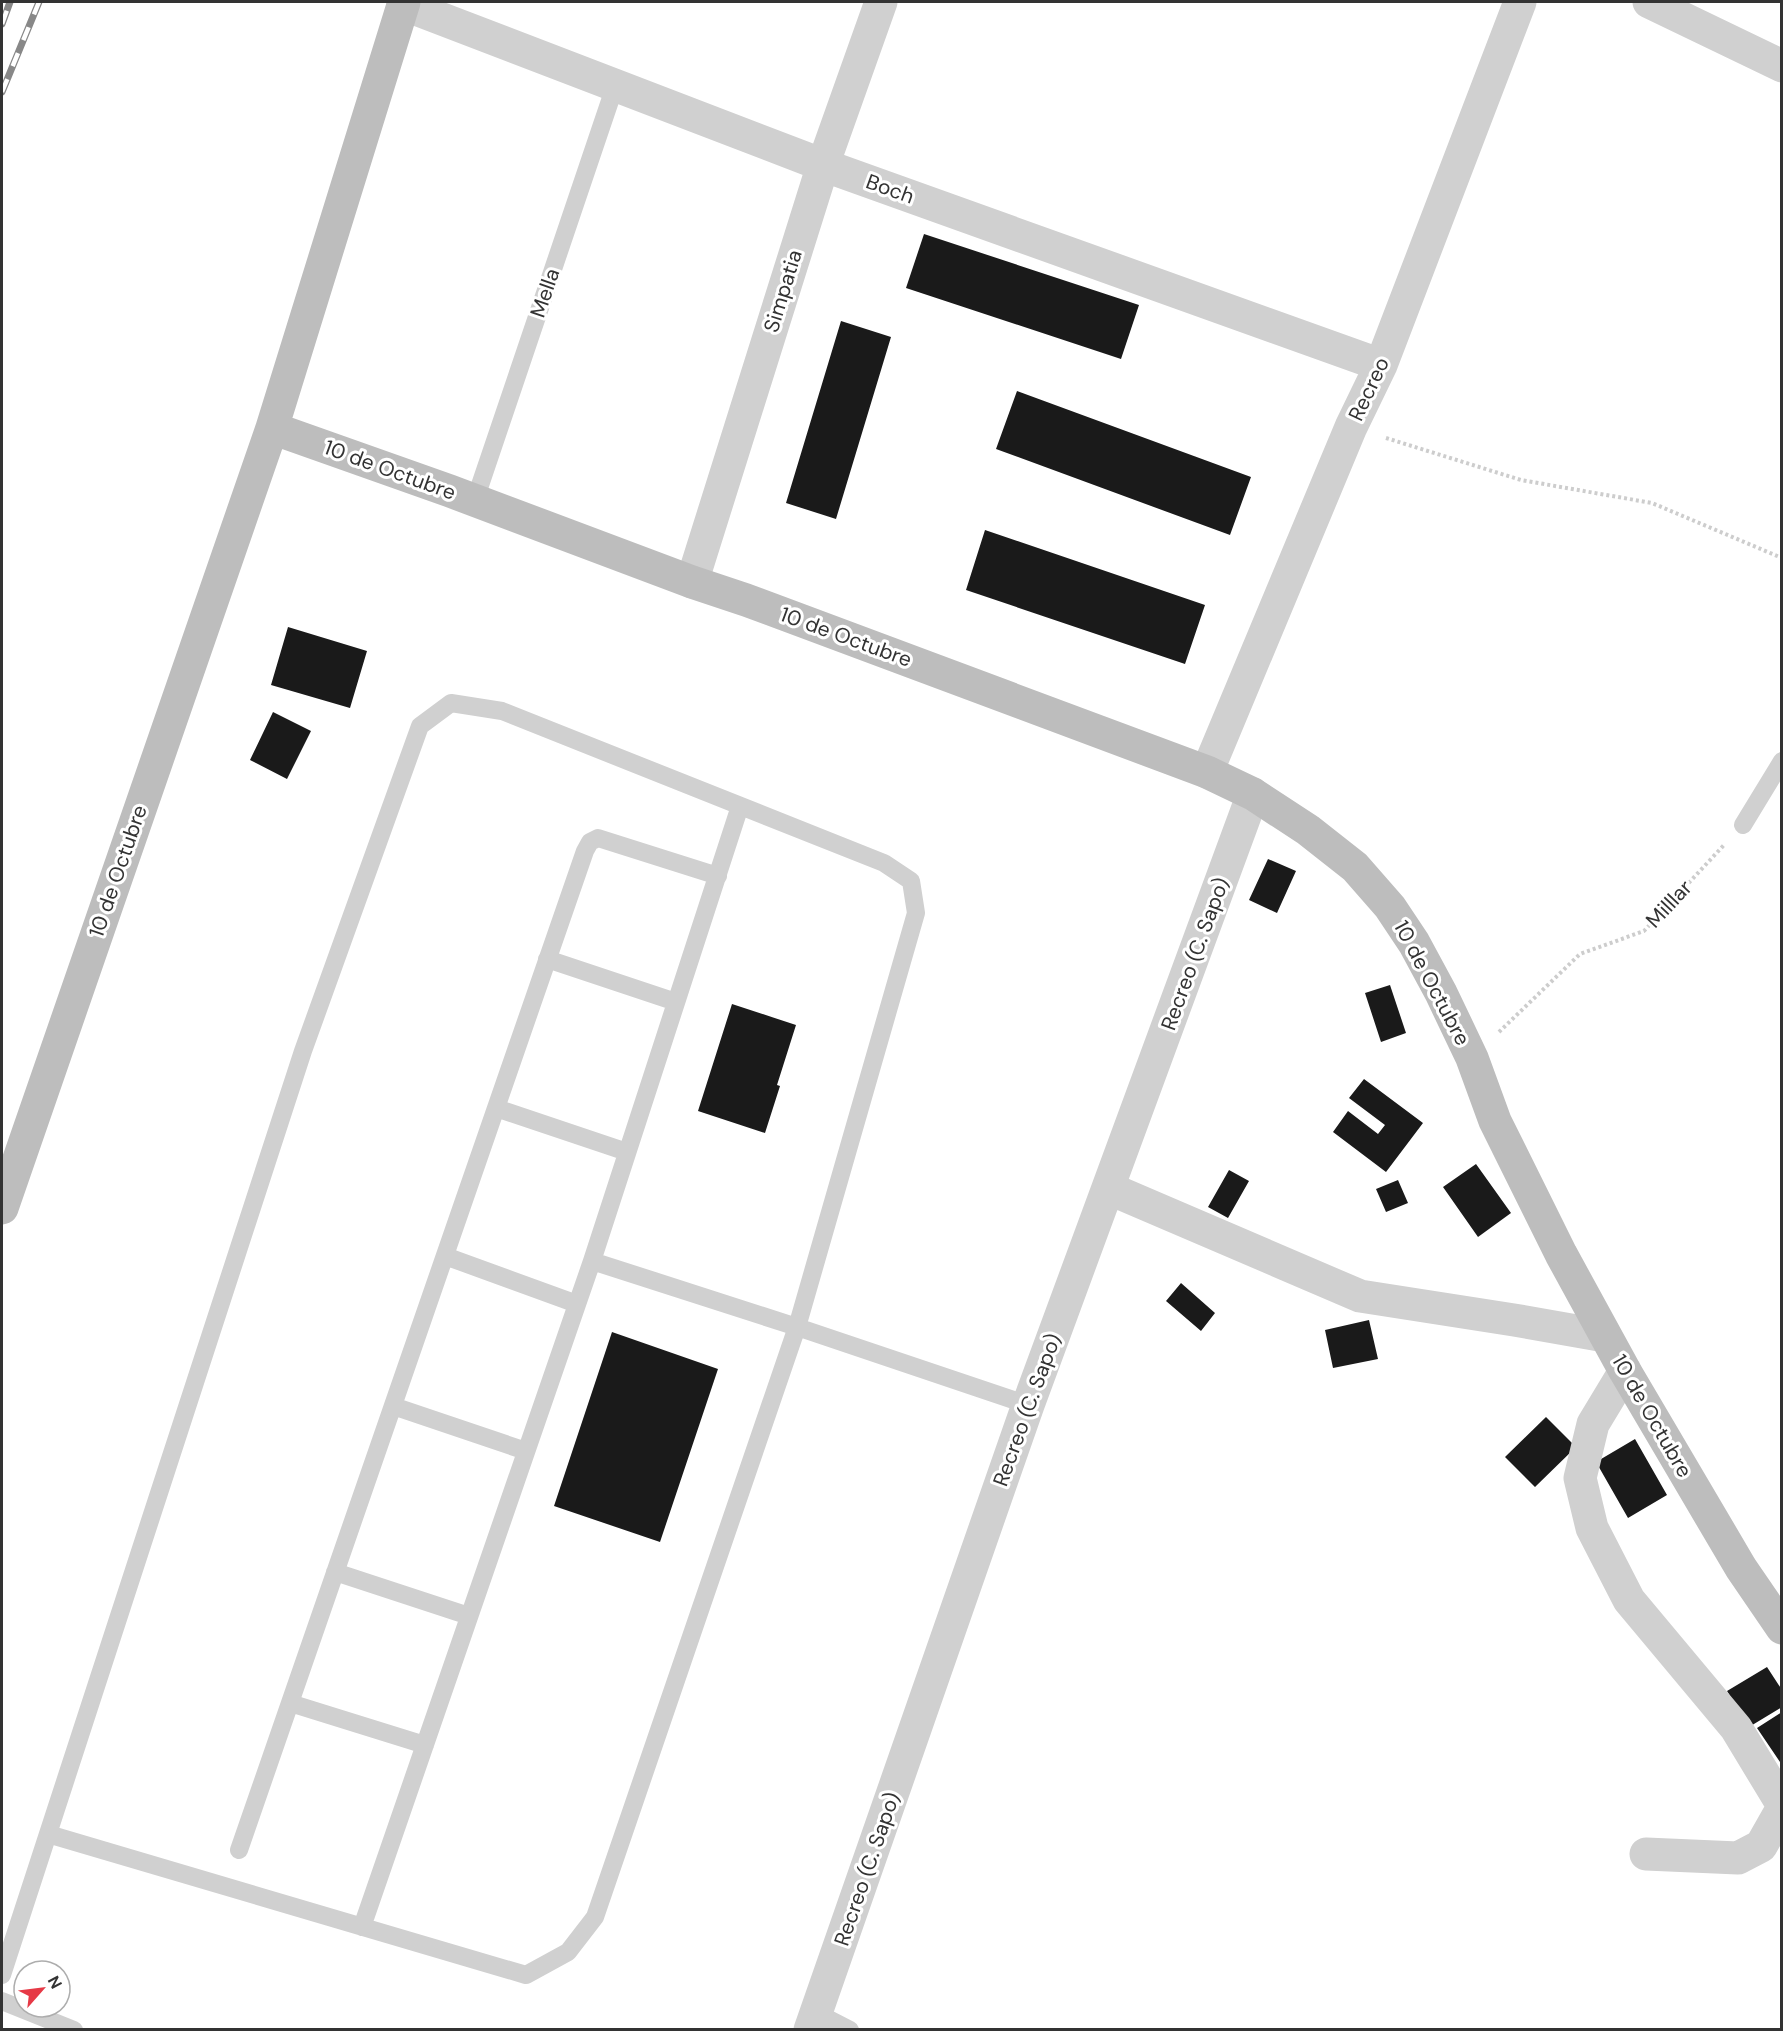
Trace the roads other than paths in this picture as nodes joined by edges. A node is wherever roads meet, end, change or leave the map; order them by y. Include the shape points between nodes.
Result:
1 (882, 2) edge
2 (1520, 2) edge
3 (1649, 2) edge
4 (404, 3) edge
5 (1782, 66) edge
6 (615, 86) junction
7 (823, 165) junction
8 (1381, 364) junction
9 (272, 428) junction
10 (475, 500) junction
11 (692, 582) junction
12 (1782, 761) edge
13 (1208, 772) junction
14 (1253, 794) junction
15 (740, 806) junction
16 (1743, 825) road end
17 (718, 876) junction
18 (547, 959) junction
19 (676, 1002) junction
20 (496, 1108) junction
21 (627, 1152) junction
22 (1108, 1188) junction
23 (2, 1208) edge
24 (445, 1256) junction
25 (592, 1261) junction
26 (577, 1304) junction
27 (797, 1327) junction
28 (1605, 1336) junction
29 (1625, 1371) junction
30 (393, 1406) junction
31 (1028, 1406) junction
32 (526, 1451) junction
33 (335, 1572) junction
34 (469, 1616) junction
35 (1782, 1628) edge
36 (290, 1703) junction
37 (424, 1745) junction
38 (1782, 1806) edge
39 (48, 1834) junction
40 (239, 1850) dead end
41 (1646, 1854) dead end
42 (362, 1927) junction
43 (2, 1975) edge
44 (2, 2001) edge
45 (814, 2021) edge
46 (74, 2030) edge
47 (850, 2030) edge

1 - 7 street, Simpatia
2 - 8 street, Recreo
3 - 5 street
4 - 6 street, Boch
4 - 9 main road
6 - 7 street, Boch
6 - 10 lane, Mella
7 - 8 street, Boch
7 - 11 street, Simpatia
8 - 13 street, Recreo via 1351,427
9 - 10 main road, 10 de Octubre
9 - 23 main road, 10 de Octubre
10 - 11 main road, 10 de Octubre
11 - 13 main road, 10 de Octubre
12 - 16 lane
13 - 14 main road, 10 de Octubre
14 - 22 street, Recreo (C. Sapo)
14 - 28 main road, 10 de Octubre via 1356,867 1414,943 1472,1058 1496,1121
15 - 17 lane
15 - 27 lane via 884,863 911,881 916,913
15 - 39 lane via 502,711 451,703 420,726 303,1051
17 - 18 lane via 598,838 585,851
17 - 19 lane
18 - 19 lane
18 - 20 lane
19 - 21 lane
20 - 21 lane
20 - 24 lane
21 - 25 lane
22 - 28 street via 1360,1296
22 - 31 street, Recreo (C. Sapo)
24 - 26 lane
24 - 30 lane
25 - 26 lane
25 - 27 lane
26 - 32 lane
27 - 31 lane
27 - 42 lane via 595,1917 568,1952 526,1975
28 - 29 main road, 10 de Octubre
29 - 35 main road, 10 de Octubre via 1741,1568
29 - 38 street via 1593,1424 1580,1478 1592,1528 1629,1600 1736,1728
30 - 32 lane
30 - 33 lane
31 - 45 street, Recreo (C. Sapo)
32 - 34 lane
33 - 34 lane
33 - 36 lane
34 - 37 lane
36 - 37 lane
36 - 40 lane
37 - 42 lane
38 - 41 street via 1761,1846 1738,1858
39 - 42 lane
39 - 43 lane
44 - 46 lane
45 - 47 lane

